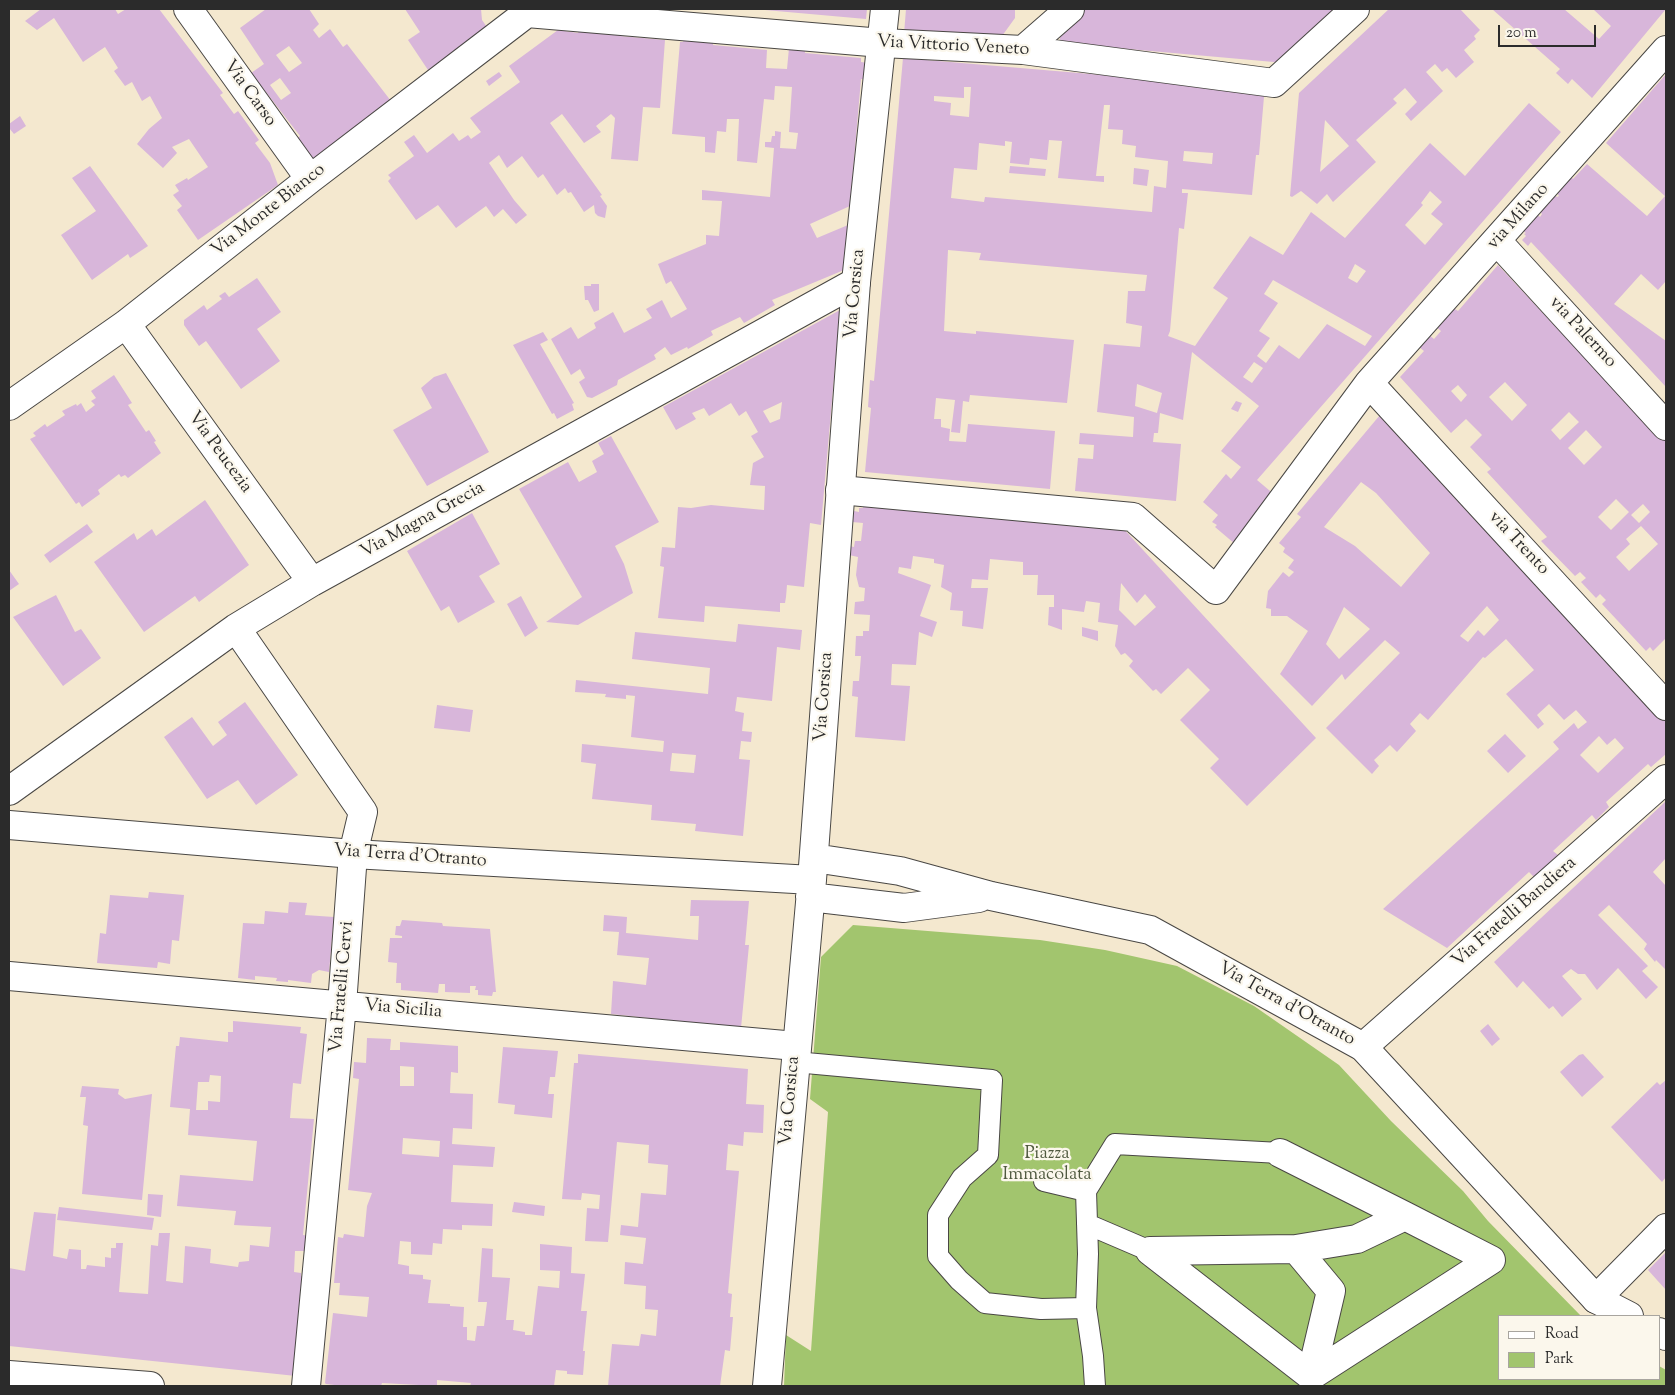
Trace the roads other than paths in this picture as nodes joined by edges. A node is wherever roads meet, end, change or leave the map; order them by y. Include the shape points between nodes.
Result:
1 (188, 9) edge
2 (885, 9) edge
3 (1070, 9) edge
4 (1355, 9) edge
5 (526, 11) edge
6 (882, 43) junction
7 (1022, 50) junction
8 (1666, 50) edge
9 (310, 179) junction
10 (1497, 241) junction
11 (856, 282) junction
12 (126, 324) junction
13 (1370, 383) junction
14 (9, 406) edge
15 (1666, 426) edge
16 (840, 490) junction
17 (312, 582) junction
18 (236, 628) junction
19 (1666, 706) edge
20 (1666, 779) edge
21 (9, 791) edge
22 (9, 825) edge
23 (353, 854) junction
24 (812, 878) junction
25 (991, 896) junction
26 (9, 976) edge
27 (342, 1005) junction
28 (1363, 1047) junction
29 (796, 1054) junction
30 (1280, 1153) joint
31 (1044, 1180) dead end
32 (1086, 1191) junction
33 (1404, 1216) junction
34 (1087, 1224) junction
35 (1666, 1228) edge
36 (1296, 1249) junction
37 (1150, 1251) junction
38 (1596, 1299) junction
39 (1086, 1308) junction
40 (1627, 1315) edge
41 (9, 1375) edge
42 (1311, 1376) junction
43 (150, 1386) edge
44 (306, 1386) edge
45 (767, 1386) edge
46 (1094, 1386) edge

1 - 9 street, Via Carso
2 - 6 street, Via Corsica
3 - 7 street
4 - 7 street, Via Vittorio Veneto via 1274,83
5 - 6 street, Via Vittorio Veneto
5 - 9 street, Via Monte Bianco
6 - 7 street, Via Vittorio Veneto
6 - 11 street, Via Corsica
8 - 10 street, via Milano
9 - 12 street, Via Monte Bianco
10 - 13 street, via Milano
10 - 15 street, via Palermo
11 - 16 street, Via Corsica
11 - 17 street, Via Magna Grecia
12 - 14 street, Via Monte Bianco
12 - 17 street, Via Peucezia
13 - 16 street, via Milano via 1216,590 1133,517
13 - 19 street, via Trento
16 - 24 street, Via Corsica
17 - 18 street, Via Magna Grecia
18 - 21 street, Via Magna Grecia
18 - 23 street, Via Fratelli Cervi via 363,812
20 - 28 street, Via Fratelli Bandiera
22 - 23 street, Via Terra d'Otranto
23 - 24 street, Via Terra d'Otranto
23 - 27 street, Via Fratelli Cervi
24 - 25 street, Via Terra d'Otranto via 900,871
24 - 25 street via 904,908
24 - 29 street, Via Corsica
25 - 28 street, Via Terra d'Otranto via 1150,930
26 - 27 street, Via Sicilia
27 - 29 street, Via Sicilia
27 - 44 street, Via Fratelli Cervi
28 - 38 street, Via Terra d'Otranto
29 - 39 lane via 992,1080 988,1155 962,1178 938,1216 938,1256 986,1303
29 - 45 street, Via Corsica
30 - 32 lane via 1115,1144
30 - 33 street
31 - 32 lane
32 - 34 lane
33 - 36 street via 1357,1239
33 - 42 street via 1492,1260
34 - 37 lane
34 - 39 lane
35 - 38 street
36 - 37 street
36 - 42 street via 1331,1291
37 - 42 street
38 - 40 street, Via Terra d'Otranto
39 - 46 lane
41 - 43 street

